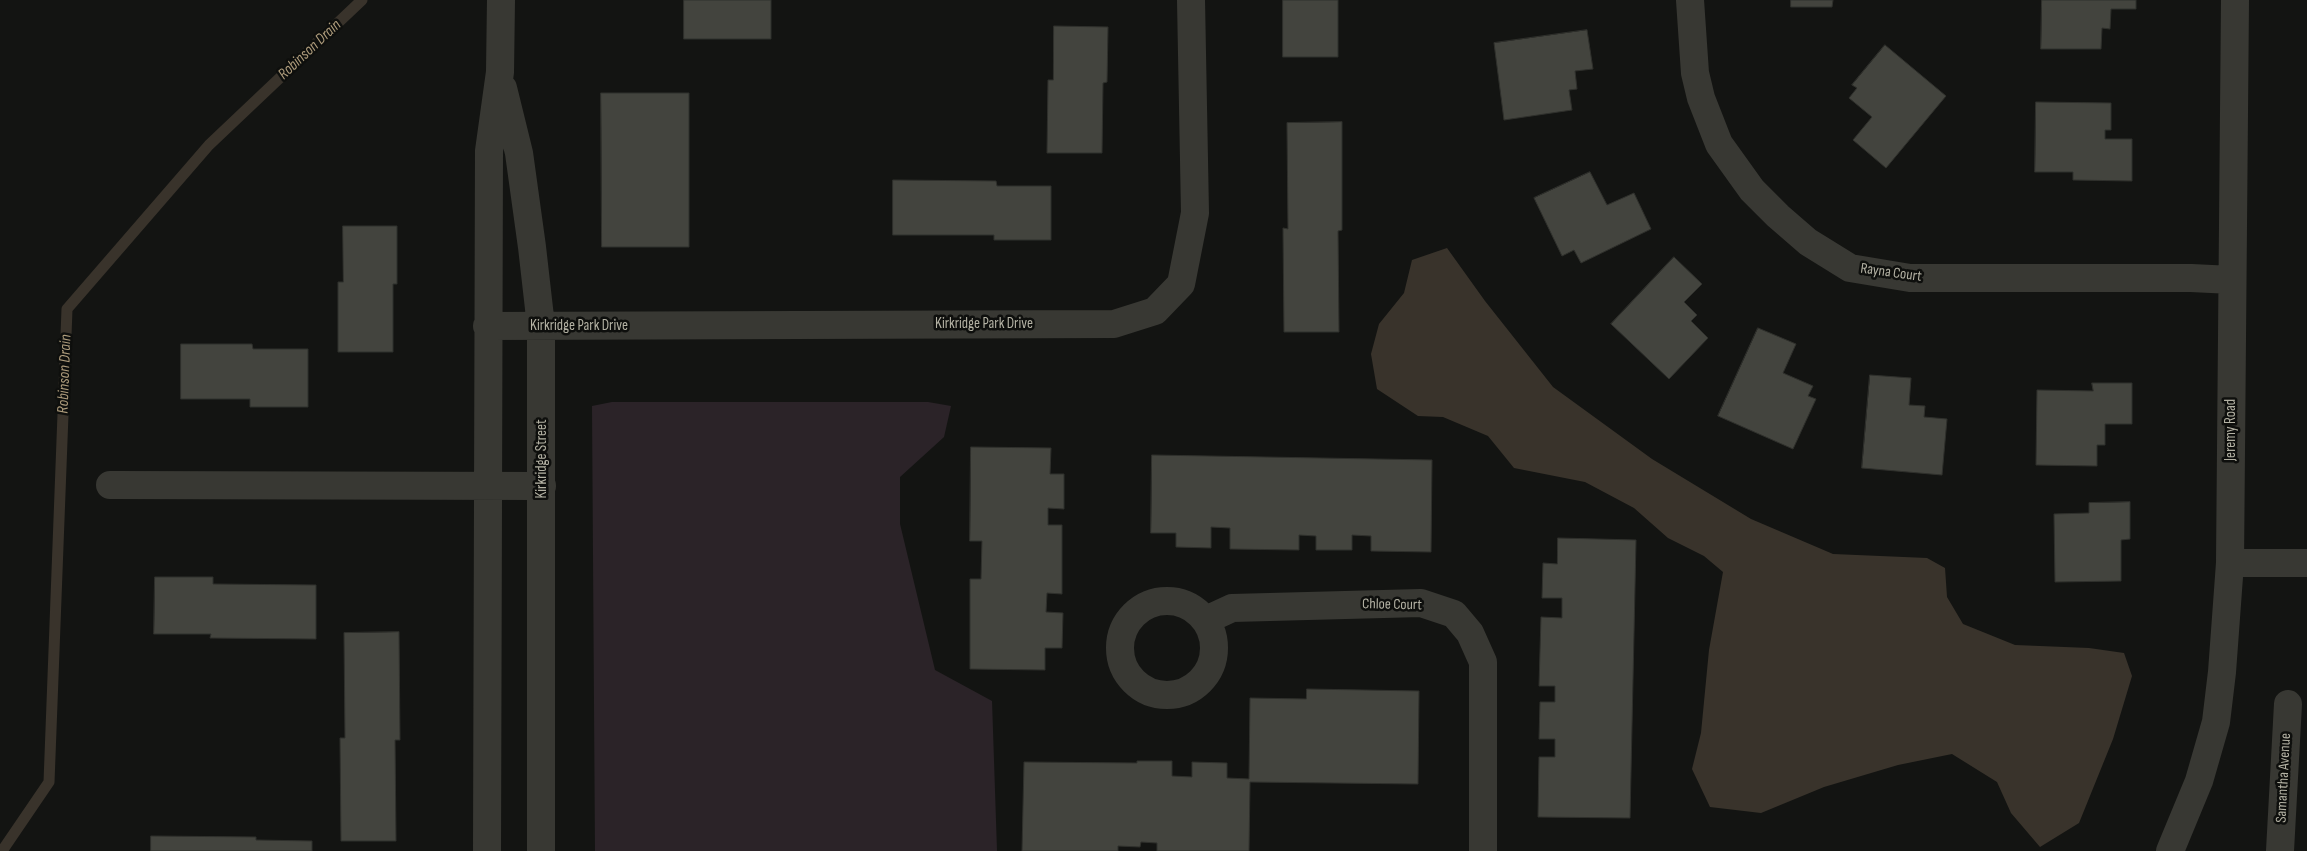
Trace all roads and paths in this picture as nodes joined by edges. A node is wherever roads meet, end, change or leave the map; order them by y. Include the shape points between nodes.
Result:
1 (501, 0) edge
2 (1191, 0) edge
3 (1690, 0) edge
4 (2235, 0) edge
5 (500, 72) junction
6 (2232, 280) junction
7 (488, 326) junction
8 (541, 326) junction
9 (110, 485) dead end
10 (489, 486) junction
11 (542, 486) junction
12 (2230, 563) junction
13 (2307, 563) edge
14 (1206, 620) dead end
15 (2288, 704) dead end
16 (488, 851) edge
17 (540, 851) edge
18 (1483, 851) edge
19 (2170, 851) edge
20 (2280, 851) edge

1 - 5 street, Kirkridge Street
2 - 8 street, Kirkridge Park Drive via 1196,214 1181,284 1155,311 1114,324
3 - 6 street, Rayna Court via 1695,73 1719,144 1752,190 1778,216 1808,242 1850,268 1910,278
4 - 6 street, Jeremy Road
5 - 7 street, Kirkridge Street via 489,151
5 - 8 street, Kirkridge Street via 519,153
6 - 12 street, Jeremy Road
7 - 8 street, Kirkridge Park Drive
7 - 10 street, Kirkridge Street
8 - 11 street, Kirkridge Street
9 - 10 street
10 - 11 street
10 - 16 street, Kirkridge Street
11 - 17 street, Kirkridge Street
12 - 13 street
12 - 19 street, Jeremy Road via 2216,722 2199,781
14 - 18 street, Chloe Court via 1232,608 1421,603 1454,614 1470,633 1483,662
15 - 20 street, Samantha Avenue

